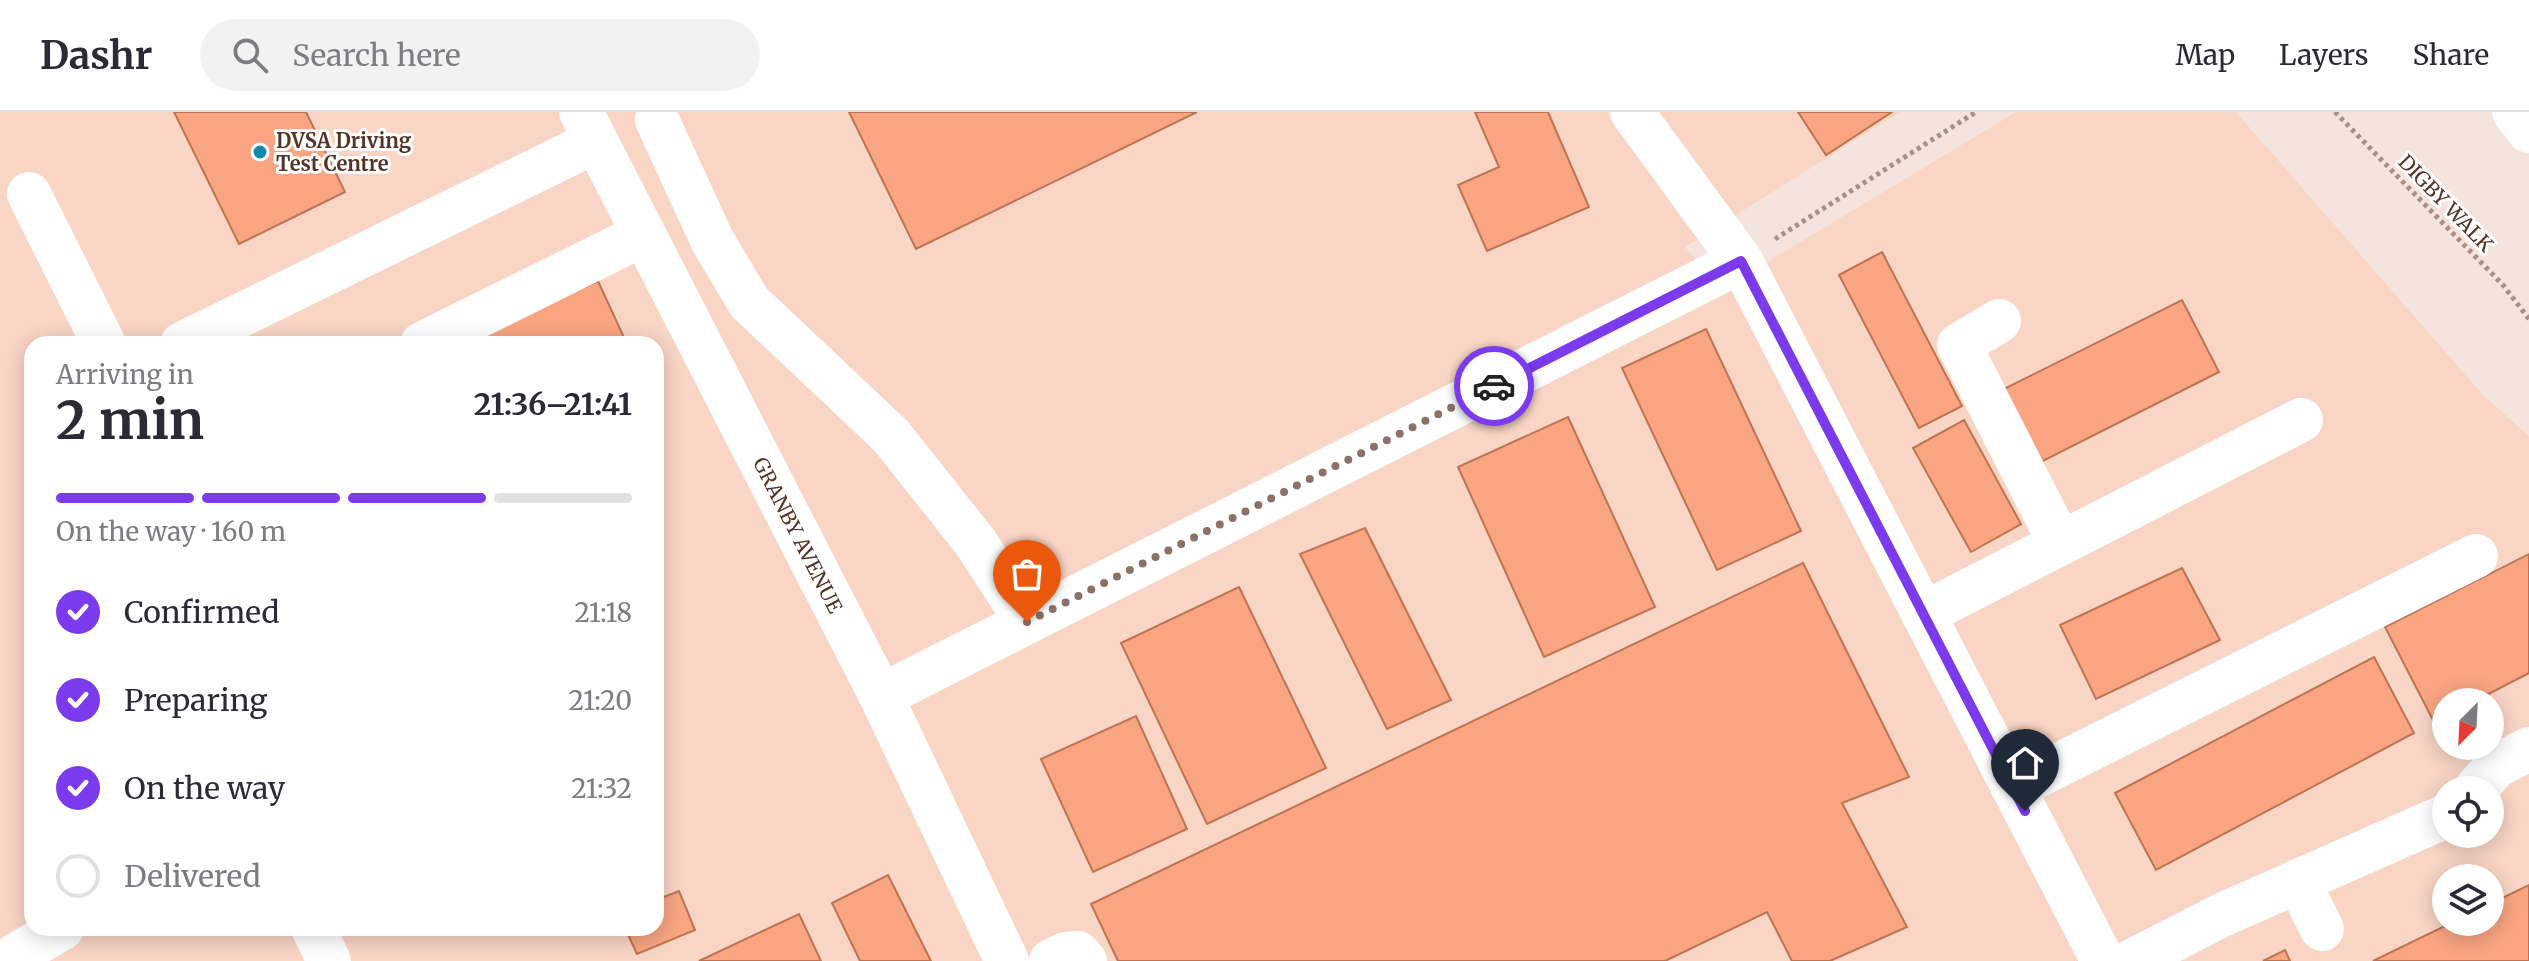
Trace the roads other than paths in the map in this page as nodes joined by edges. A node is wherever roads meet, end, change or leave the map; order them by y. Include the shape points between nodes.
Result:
1 (1632, 112) edge
2 (2514, 112) edge
3 (657, 120) dead end
4 (589, 127) edge
5 (2529, 131) edge
6 (29, 194) dead end
7 (644, 234) junction
8 (1754, 253) junction
9 (1999, 321) dead end
10 (100, 336) edge
11 (197, 336) edge
12 (438, 336) edge
13 (2301, 420) dead end
14 (2060, 543) junction
15 (2476, 556) dead end
16 (1923, 614) junction
17 (1027, 622) junction
18 (881, 696) junction
19 (2529, 749) edge
20 (2487, 776) edge
21 (2013, 788) junction
22 (2432, 822) edge
23 (2298, 881) junction
24 (2322, 929) dead end
25 (48, 936) edge
26 (317, 936) edge
27 (6, 961) edge
28 (329, 961) edge
29 (1007, 961) edge
30 (1051, 961) edge
31 (1085, 961) edge
32 (2103, 961) edge
33 (2132, 961) edge

1 - 8 street
2 - 5 street
3 - 17 street via 712,240 749,302 891,436 976,543
4 - 7 street, GRANBY AVENUE
4 - 11 street
6 - 10 street
7 - 12 street
7 - 18 street, GRANBY AVENUE
8 - 16 street
8 - 17 street
9 - 14 street via 1959,345
13 - 14 street
14 - 16 street
15 - 21 street
16 - 21 street
17 - 18 street
18 - 29 street, GRANBY AVENUE
19 - 20 street
21 - 32 street
22 - 23 street
23 - 24 street
23 - 33 street
25 - 27 street
26 - 28 street
30 - 31 street via 1078,953

